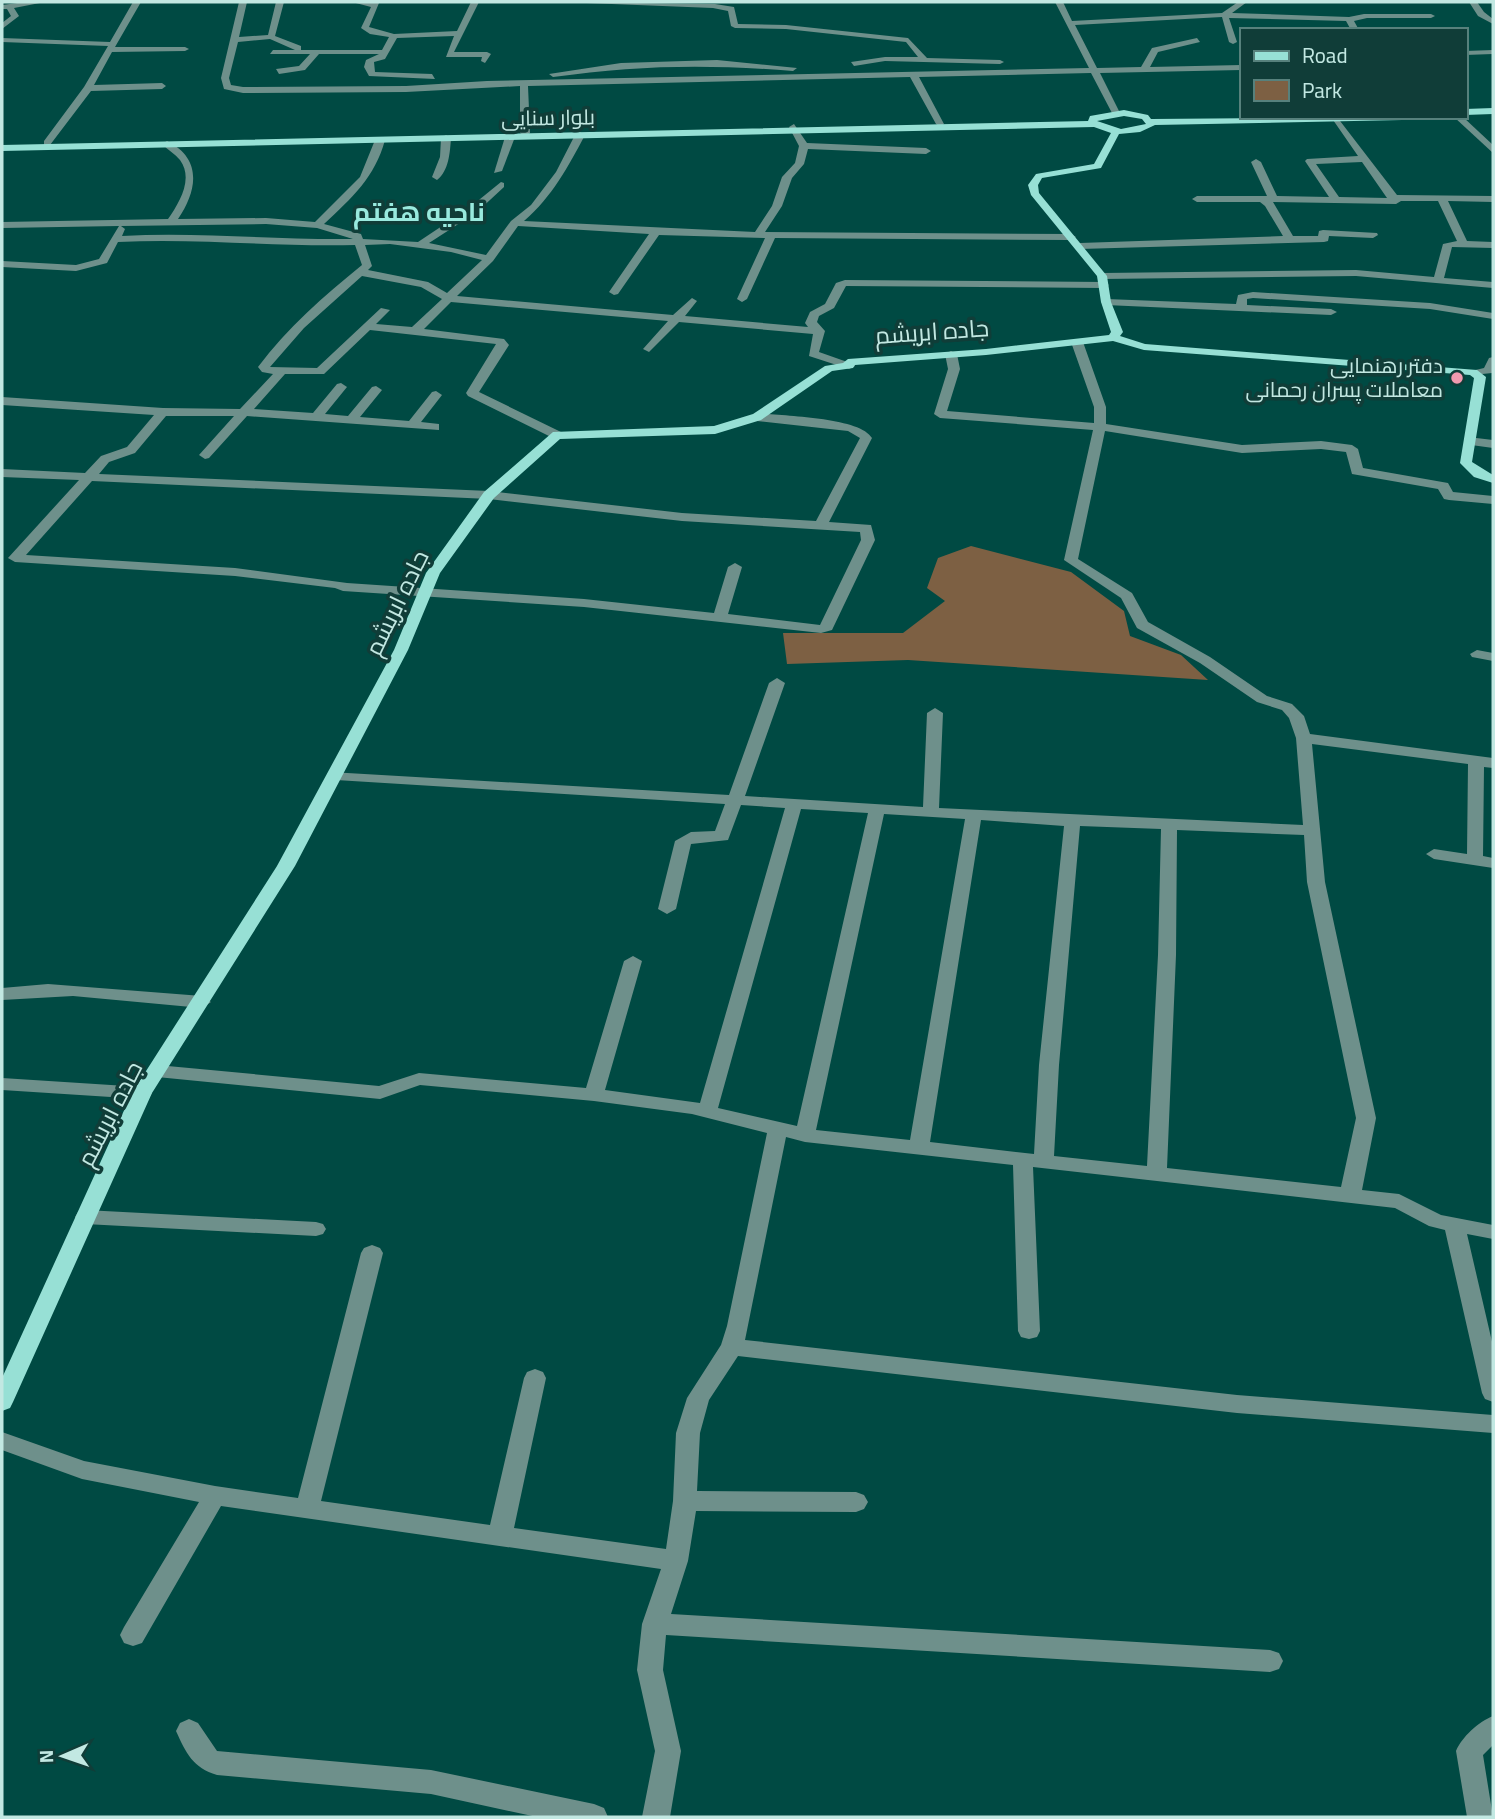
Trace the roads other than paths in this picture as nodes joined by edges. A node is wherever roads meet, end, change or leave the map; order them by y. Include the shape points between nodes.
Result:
1 (41, 2) edge
2 (137, 2) edge
3 (243, 2) edge
4 (281, 2) edge
5 (356, 2) edge
6 (475, 2) edge
7 (565, 2) edge
8 (1059, 2) edge
9 (1473, 2) edge
10 (1366, 3) edge
11 (711, 4) edge
12 (1239, 4) edge
13 (6, 6) edge
14 (1224, 15) junction
15 (1368, 16) junction
16 (1431, 16) dead end
17 (1181, 18) junction
18 (1349, 19) junction
19 (1493, 22) edge
20 (1071, 23) junction
21 (2, 27) edge
22 (1354, 28) edge
23 (460, 33) junction
24 (394, 36) junction
25 (271, 37) junction
26 (2, 40) edge
27 (234, 40) junction
28 (1197, 40) dead end
29 (1233, 42) dead end
30 (111, 47) junction
31 (185, 49) dead end
32 (316, 51) junction
33 (273, 52) dead end
34 (300, 52) junction
35 (385, 52) junction
36 (1493, 52) edge
37 (1467, 53) edge
38 (925, 60) junction
39 (485, 61) dead end
40 (1467, 62) edge
41 (1493, 62) edge
42 (817, 65) dead end
43 (843, 65) dead end
44 (1240, 66) edge
45 (1144, 69) junction
46 (279, 71) dead end
47 (1046, 72) junction
48 (1098, 72) junction
49 (913, 74) junction
50 (487, 84) junction
51 (524, 84) junction
52 (162, 86) dead end
53 (450, 86) junction
54 (88, 88) junction
55 (1116, 113) junction
56 (1493, 113) edge
57 (1467, 114) edge
58 (1240, 117) edge
59 (1334, 119) edge
60 (1460, 119) edge
61 (1151, 121) junction
62 (1093, 122) junction
63 (940, 124) junction
64 (795, 129) junction
65 (1117, 130) junction
66 (525, 132) junction
67 (580, 135) junction
68 (510, 137) junction
69 (446, 138) junction
70 (380, 139) junction
71 (47, 143) junction
72 (167, 144) junction
73 (2, 146) edge
74 (804, 146) junction
75 (1493, 150) edge
76 (926, 151) dead end
77 (1364, 159) junction
78 (1256, 162) dead end
79 (496, 171) dead end
80 (437, 177) dead end
81 (501, 185) dead end
82 (1268, 198) junction
83 (1392, 198) junction
84 (1442, 198) junction
85 (1493, 198) edge
86 (1197, 199) dead end
87 (1337, 201) junction
88 (124, 223) junction
89 (171, 223) junction
90 (515, 223) junction
91 (2, 225) edge
92 (317, 225) junction
93 (654, 233) junction
94 (1373, 235) dead end
95 (758, 236) junction
96 (771, 236) junction
97 (1071, 237) junction
98 (114, 239) junction
99 (1290, 239) junction
100 (360, 243) junction
101 (421, 244) junction
102 (1463, 244) junction
103 (1080, 246) junction
104 (1493, 246) edge
105 (489, 260) junction
106 (2, 264) edge
107 (360, 272) junction
108 (1103, 281) junction
109 (1438, 281) junction
110 (1493, 285) edge
111 (614, 292) dead end
112 (449, 299) junction
113 (742, 299) dead end
114 (692, 302) dead end
115 (1106, 302) junction
116 (1241, 308) junction
117 (385, 310) dead end
118 (1331, 312) dead end
119 (1493, 316) edge
120 (679, 319) junction
121 (369, 327) junction
122 (415, 331) junction
123 (819, 331) junction
124 (1113, 338) junction
125 (1077, 342) junction
126 (649, 349) dead end
127 (951, 354) junction
128 (1493, 360) edge
129 (849, 366) junction
130 (282, 371) junction
131 (1473, 372) junction
132 (341, 387) dead end
133 (376, 390) dead end
134 (436, 395) dead end
135 (2, 401) edge
136 (163, 412) junction
137 (242, 412) junction
138 (317, 416) junction
139 (757, 417) junction
140 (352, 419) junction
141 (413, 424) junction
142 (435, 427) dead end
143 (1100, 427) junction
144 (556, 435) junction
145 (1468, 441) junction
146 (1493, 444) edge
147 (205, 455) dead end
148 (2, 473) edge
149 (90, 478) junction
150 (1493, 478) edge
151 (489, 495) junction
152 (1493, 500) edge
153 (821, 525) junction
154 (735, 567) dead end
155 (425, 593) junction
156 (720, 616) junction
157 (1476, 653) dead end
158 (1493, 657) edge
159 (776, 683) dead end
160 (935, 713) dead end
161 (1304, 738) junction
162 (1485, 762) edge
163 (336, 775) junction
164 (733, 801) junction
165 (794, 804) junction
166 (877, 808) junction
167 (931, 811) junction
168 (974, 815) junction
169 (1070, 821) junction
170 (1169, 825) junction
171 (1311, 830) junction
172 (1434, 854) dead end
173 (1475, 860) junction
174 (1493, 863) edge
175 (667, 909) dead end
176 (633, 961) dead end
177 (2, 994) edge
178 (202, 1002) junction
179 (157, 1071) junction
180 (2, 1084) edge
181 (142, 1093) junction
182 (594, 1095) junction
183 (707, 1112) junction
184 (778, 1129) junction
185 (805, 1135) junction
186 (919, 1148) junction
187 (1034, 1161) junction
188 (1157, 1174) junction
189 (1350, 1196) junction
190 (85, 1217) junction
191 (1454, 1225) junction
192 (316, 1229) dead end
193 (1493, 1232) edge
194 (372, 1253) dead end
195 (1029, 1331) dead end
196 (732, 1347) junction
197 (535, 1378) dead end
198 (1493, 1392) edge
199 (2, 1402) edge
200 (1493, 1424) edge
201 (2, 1441) edge
202 (215, 1496) junction
203 (685, 1501) junction
204 (856, 1502) dead end
205 (307, 1509) junction
206 (500, 1536) junction
207 (676, 1562) junction
208 (655, 1624) junction
209 (133, 1635) dead end
210 (1270, 1661) dead end
211 (1493, 1728) edge
212 (189, 1731) dead end
213 (513, 1809) edge
214 (594, 1817) edge
215 (656, 1817) edge
216 (1481, 1817) edge
217 (1488, 1817) edge

1 - 13 street
2 - 30 street
3 - 27 street
4 - 25 street
5 - 24 street via 376,5 365,27
6 - 23 street
7 - 11 street
8 - 20 street
9 - 19 street
10 - 15 street
11 - 38 street via 731,9 735,26 908,40
12 - 14 street
12 - 17 street via 1176,7
13 - 21 street via 15,16
14 - 17 street
14 - 18 street
14 - 29 street
15 - 16 street
15 - 18 street
17 - 20 street
18 - 22 street
20 - 48 street
23 - 24 street
23 - 39 street via 449,55 487,54
24 - 35 street
25 - 27 street
25 - 34 street
26 - 30 street
27 - 53 street via 225,78 231,88
28 - 45 street via 1155,50
30 - 31 street
30 - 54 street
32 - 34 street
32 - 35 street
32 - 46 street via 305,68
33 - 34 street
35 - 53 street via 370,60 372,74 452,78
36 - 37 street
38 - 43 street
38 - 47 street via 1042,62
40 - 41 street
42 - 50 street via 811,70 717,62 621,65 493,77
44 - 45 street
45 - 48 street
47 - 48 street
47 - 49 street
48 - 55 street
49 - 51 street
49 - 63 street
50 - 51 street
50 - 53 street
51 - 66 street
52 - 54 street
54 - 71 street
55 - 61 main road
55 - 62 main road via 1096,116
56 - 57 main road
58 - 61 main road
59 - 61 main road
59 - 77 street
60 - 75 street
61 - 65 main road via 1139,130
62 - 63 main road, بلوار سنایی
62 - 64 main road, بلوار سنایی
62 - 65 main road
63 - 64 main road, بلوار سنایی
64 - 66 main road, بلوار سنایی
64 - 67 main road, بلوار سنایی
64 - 74 street
65 - 97 main road via 1098,166 1051,173 1033,181 1034,193
66 - 71 main road, بلوار سنایی
67 - 68 main road, بلوار سنایی
67 - 90 street via 560,173
68 - 69 main road, بلوار سنایی
68 - 79 street
69 - 70 main road, بلوار سنایی
69 - 80 street
70 - 72 main road, بلوار سنایی
70 - 92 street via 367,178
71 - 73 main road, بلوار سنایی
72 - 73 main road, بلوار سنایی
72 - 89 street via 185,160 190,183 189,197
74 - 76 street
74 - 95 street via 799,164
77 - 83 street
77 - 87 street via 1310,161
78 - 82 street
81 - 101 street via 473,210
82 - 86 street
82 - 87 street
82 - 99 street
83 - 84 street
83 - 87 street via 1395,201
84 - 85 street
84 - 102 street
88 - 89 street
88 - 91 street
88 - 98 street
89 - 92 street via 266,220
90 - 93 street
90 - 105 street
92 - 100 street via 348,231
93 - 95 street
93 - 111 street
94 - 99 street via 1330,232 1323,233 1324,239
95 - 96 street
96 - 97 street
96 - 113 street
97 - 103 main road
98 - 100 street via 174,236
98 - 106 street via 103,261 86,266
99 - 103 street
100 - 101 street
100 - 107 street via 367,266
101 - 105 street
102 - 104 street
102 - 109 street via 1448,244
103 - 108 main road
105 - 112 street
107 - 112 street via 424,284
107 - 130 street via 326,300 264,367
108 - 109 street via 1289,272
108 - 115 main road
108 - 123 street via 845,283 830,306 814,314 811,323
109 - 110 street
112 - 120 street
112 - 122 street
114 - 120 street
115 - 116 street
115 - 124 main road via 1117,332
116 - 118 street
116 - 119 street via 1242,297 1253,295 1430,306
117 - 121 street
120 - 123 street
120 - 126 street
121 - 122 street
121 - 130 street via 320,372
122 - 144 street via 500,341 503,345 472,393
123 - 129 street via 813,354
124 - 125 main road, جاده ابریشم
124 - 131 main road via 1144,347
125 - 127 main road, جاده ابریشم
125 - 143 street via 1100,407
127 - 129 main road, جاده ابریشم via 848,362
127 - 143 street via 954,369 940,414
128 - 131 street via 1488,371
129 - 139 main road, جاده ابریشم via 829,368
130 - 137 street
131 - 145 main road via 1480,377
132 - 138 street
133 - 140 street
134 - 141 street
135 - 136 street
136 - 137 street
136 - 149 street via 131,450 105,459
137 - 138 street
137 - 147 street
138 - 140 street
139 - 144 main road, جاده ابریشم via 715,430
139 - 153 street via 850,428 866,438
140 - 141 street
141 - 142 street
143 - 152 street via 1242,449 1321,445 1352,449 1357,471 1443,486 1450,496
143 - 161 street via 1071,560 1127,596 1142,625 1262,699 1287,707 1296,716
144 - 151 main road, جاده ابریشم
145 - 146 street
145 - 150 main road via 1466,463
148 - 149 street
149 - 151 street
149 - 155 street via 15,558 235,572
151 - 153 street via 631,512
151 - 155 main road, جاده ابریشم via 454,539
153 - 156 street via 868,530 856,572 827,627
154 - 156 street
155 - 156 street
155 - 163 main road, جاده ابریشم
157 - 158 street
159 - 164 street
160 - 167 street
161 - 162 street
161 - 171 street
162 - 173 street
163 - 164 street
163 - 178 main road, جاده ابریشم
164 - 165 street
164 - 175 street via 722,836 683,841
165 - 166 street
165 - 183 street
166 - 167 street
166 - 185 street
167 - 168 street
168 - 169 street
168 - 186 street
169 - 170 street
169 - 187 street via 1049,1065
170 - 171 street
170 - 188 street
171 - 189 street via 1316,882 1366,1118
172 - 173 street
173 - 174 street
176 - 182 street
177 - 178 street via 76,990
178 - 179 main road, جاده ابریشم
179 - 181 main road, جاده ابریشم
179 - 182 street via 380,1093 419,1079
180 - 181 street
181 - 190 main road, جاده ابریشم
182 - 183 street
183 - 184 street
184 - 185 street
184 - 196 street
185 - 186 street
186 - 187 street
187 - 188 street
187 - 195 street
188 - 189 street
189 - 191 street via 1399,1201 1436,1221
190 - 192 street
190 - 199 main road, جاده ابریشم
191 - 193 street
191 - 198 street
194 - 205 street
196 - 200 street via 1237,1405
196 - 203 street via 698,1398 688,1433
197 - 206 street
201 - 202 street via 82,1470
202 - 205 street
202 - 209 street
203 - 204 street
203 - 207 street
205 - 206 street
206 - 207 street
207 - 208 street
208 - 210 street
208 - 215 street via 650,1670 668,1751
211 - 216 street via 1469,1751
212 - 213 street via 207,1760 217,1763 431,1782
213 - 214 street
216 - 217 street

